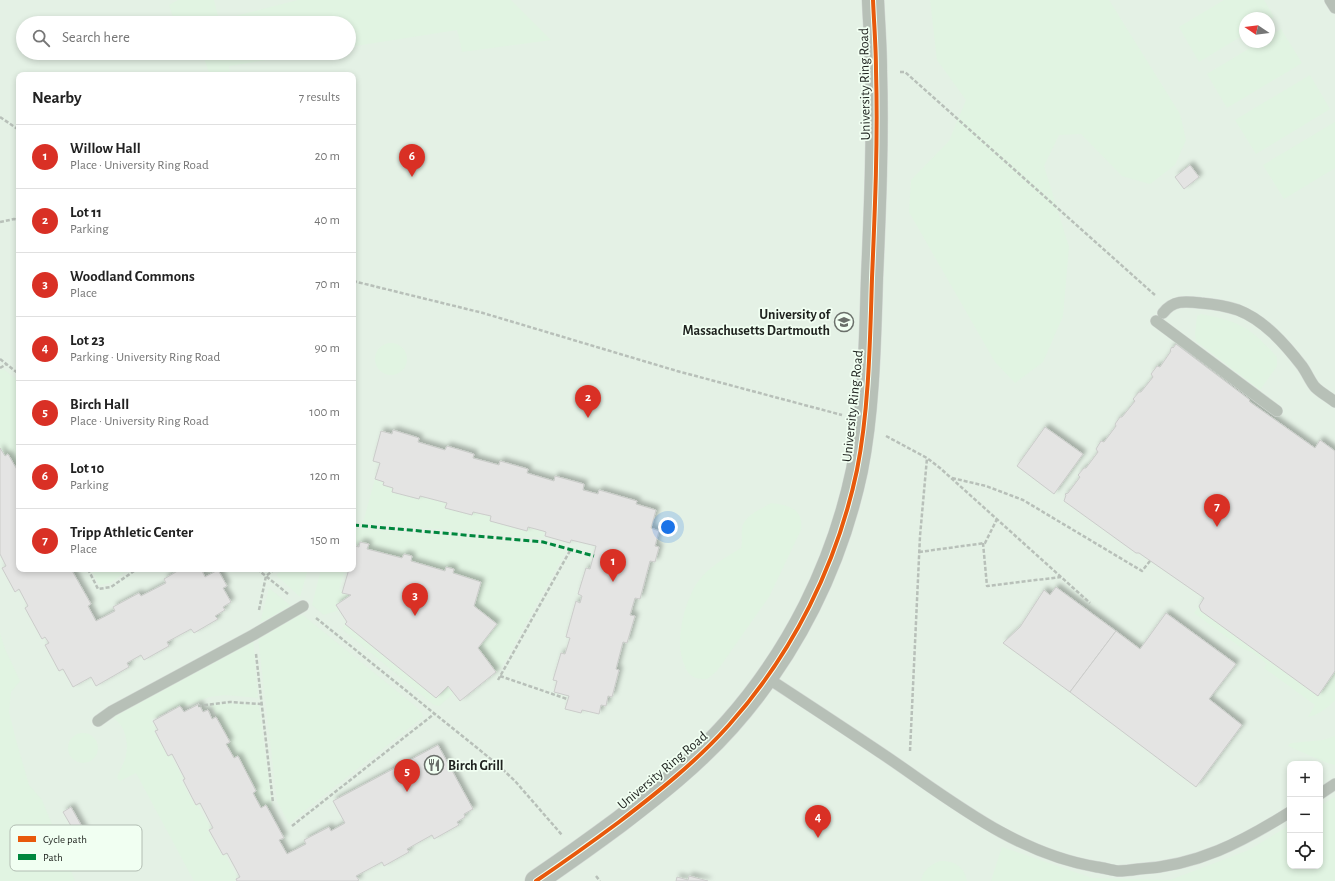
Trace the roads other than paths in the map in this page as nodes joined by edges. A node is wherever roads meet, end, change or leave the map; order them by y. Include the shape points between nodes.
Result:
1 (873, 0) edge
2 (1330, 0) edge
3 (1335, 8) edge
4 (1335, 402) edge
5 (1277, 411) dead end
6 (303, 606) road end
7 (766, 677) junction
8 (98, 721) dead end
9 (1335, 784) edge
10 (1323, 792) edge
11 (1287, 814) edge
12 (536, 881) edge

1 - 7 street, University Ring Road via 876,192 864,425 857,469 842,525 822,580 794,636
2 - 3 lane
4 - 5 lane via 1315,387 1290,352 1254,318 1238,310 1208,304 1177,302 1162,314
6 - 8 lane
7 - 11 lane via 983,823 1028,847 1075,864 1118,871 1160,868 1225,849
7 - 12 street, University Ring Road via 730,724 695,760 649,799
9 - 10 lane

